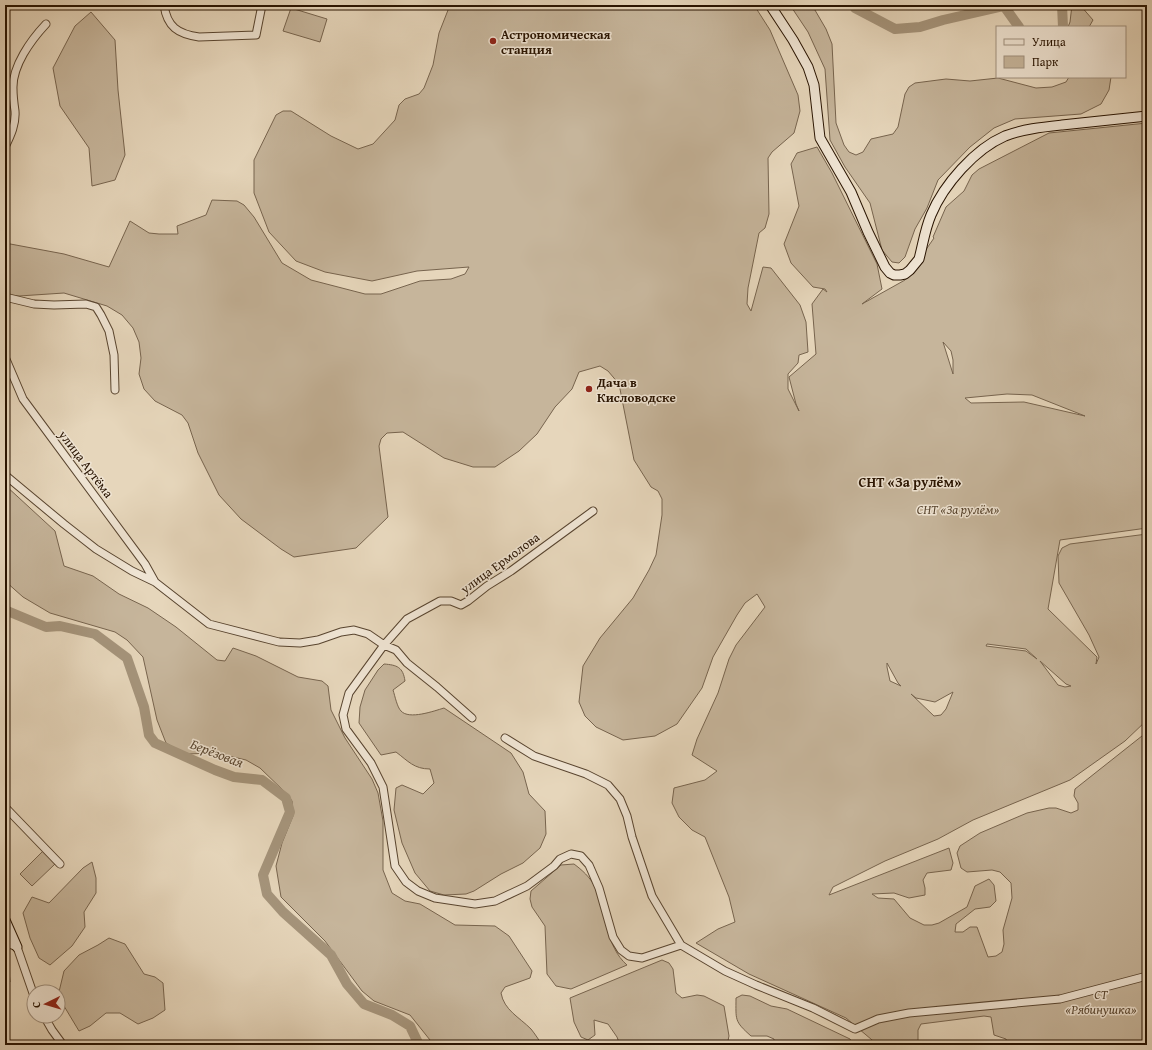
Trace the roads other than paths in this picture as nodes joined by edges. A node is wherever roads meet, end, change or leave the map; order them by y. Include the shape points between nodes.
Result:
1 (164, 5) edge
2 (262, 5) edge
3 (770, 5) edge
4 (46, 24) dead end
5 (1147, 116) edge
6 (5, 147) edge
7 (5, 297) edge
8 (5, 357) edge
9 (114, 390) dead end
10 (5, 475) edge
11 (593, 511) dead end
12 (155, 582) junction
13 (384, 645) junction
14 (472, 718) dead end
15 (505, 738) dead end
16 (5, 807) edge
17 (60, 864) dead end
18 (5, 920) edge
19 (5, 936) edge
20 (681, 945) junction
21 (17, 948) junction
22 (1147, 976) edge
23 (30, 984) edge
24 (49, 1024) edge
25 (63, 1045) edge

1 - 2 street via 165,14 178,31 199,37 256,35
3 - 5 street via 808,67 814,85 820,138 851,192 885,267 894,275 905,274 915,265 938,201 967,163 993,143 1005,136 1035,128
4 - 6 street via 27,47 16,69 13,88 14,125
7 - 9 street via 34,304 86,304 96,307 109,331 114,354
8 - 12 street, улица Артёма via 23,400 145,564
10 - 12 street via 96,550
11 - 13 street, улица Ермолова via 461,605 451,601 440,601 407,619
12 - 13 street via 209,624 279,642 300,643 354,630 368,634
13 - 14 street via 396,650 407,663
13 - 20 street, улица Ермолова via 349,694 343,715 346,729 371,763 383,787 395,866 406,882 418,891 435,898 475,904 495,901 527,886 560,859 571,854 581,856 589,865 599,888 613,937 621,950 629,956 642,958
15 - 20 street via 534,756 586,774 608,785 620,799 652,896
16 - 17 street
18 - 21 street
19 - 21 street
20 - 22 street via 725,971 813,1008 855,1029 878,1019 909,1013 1060,999
21 - 23 street
24 - 25 street

